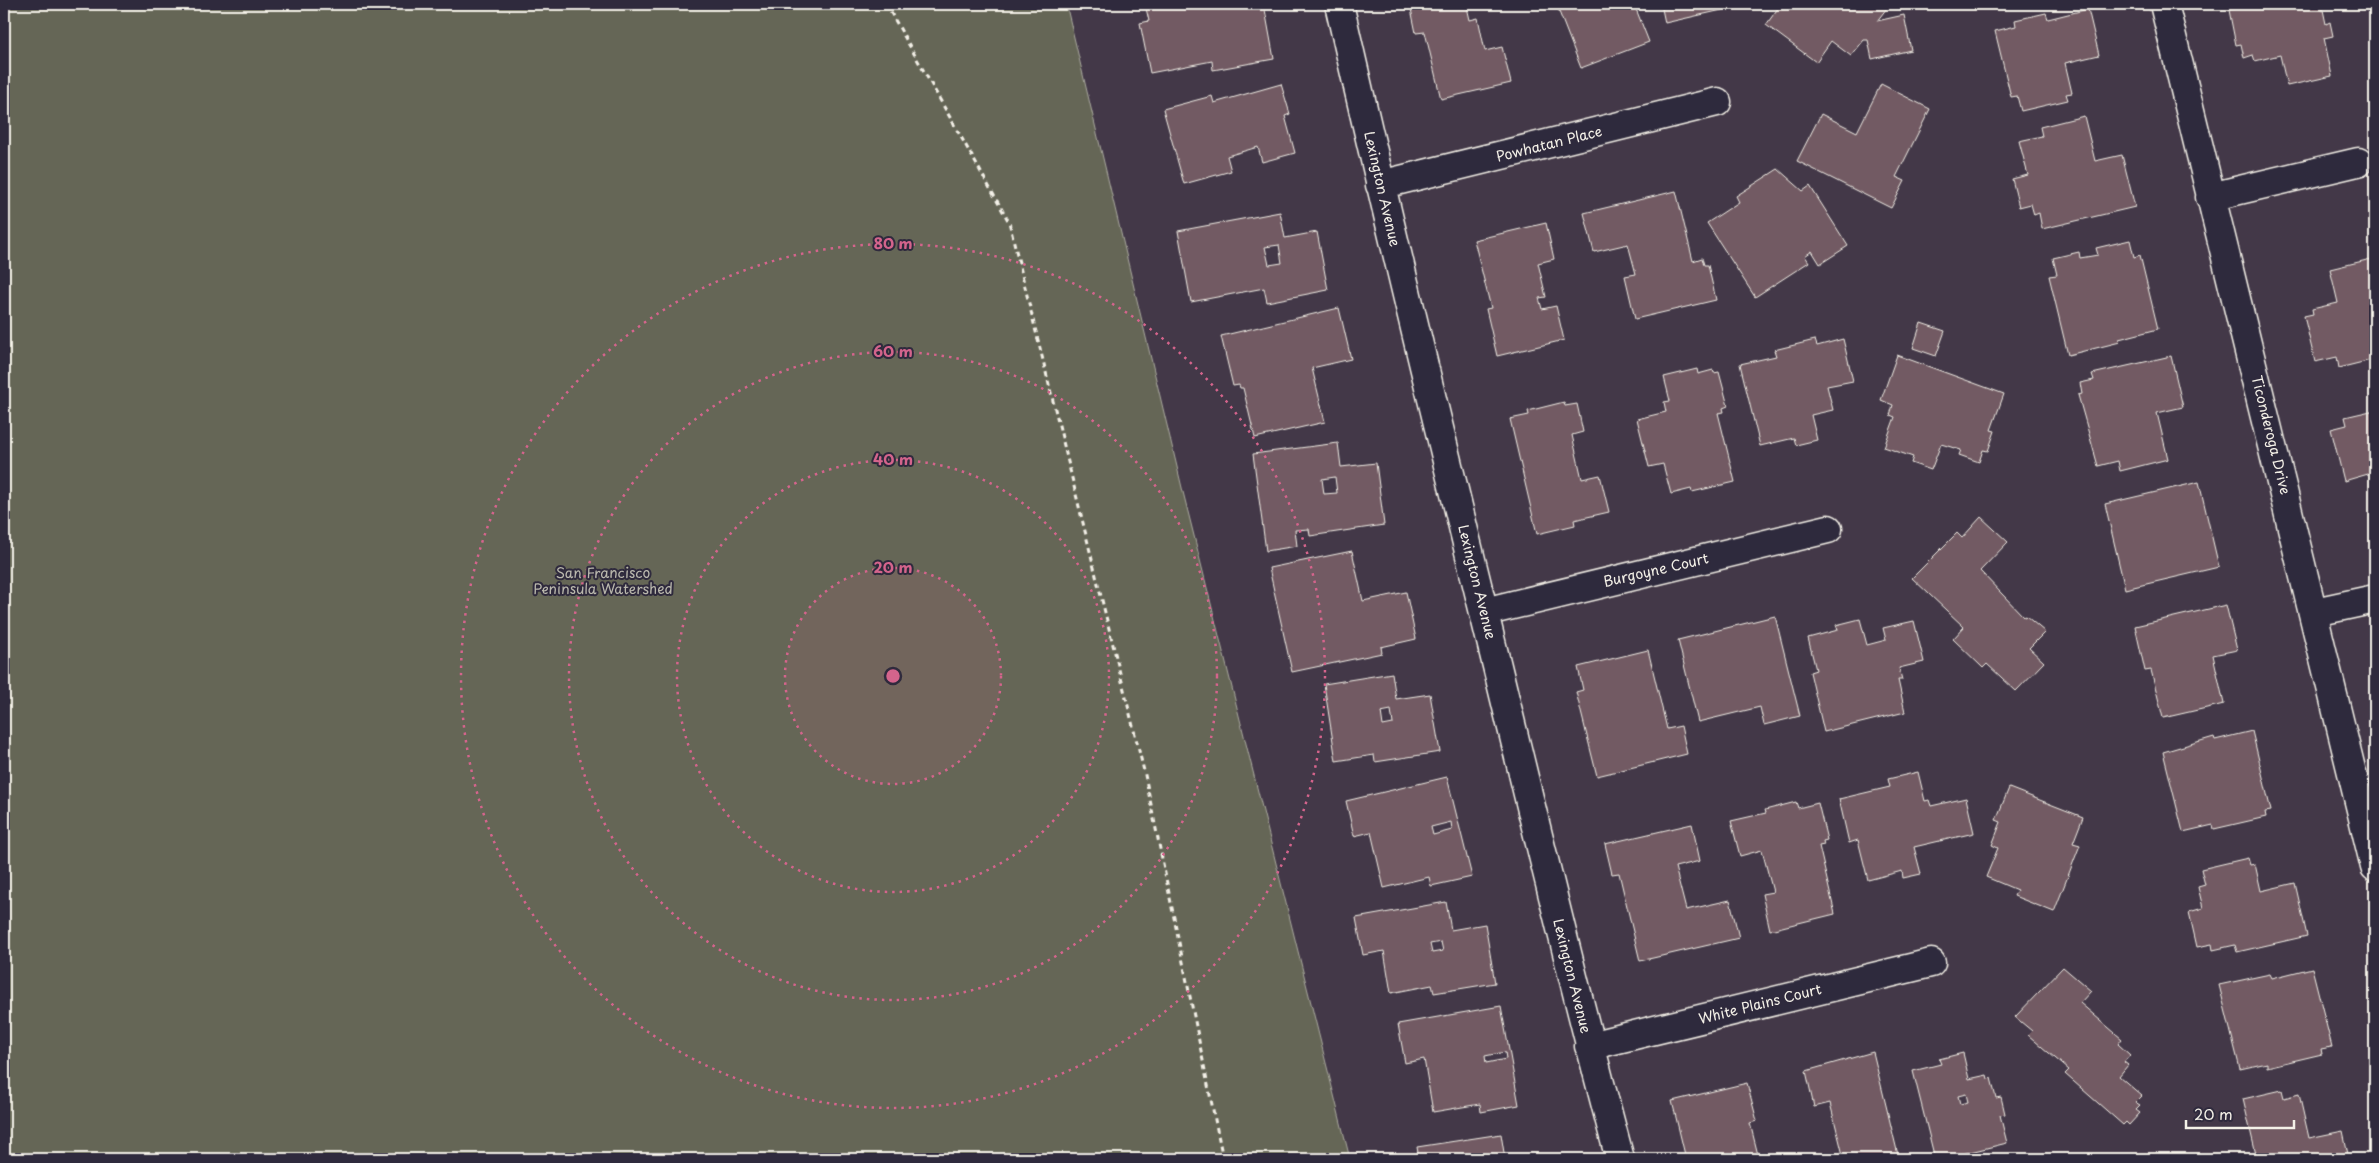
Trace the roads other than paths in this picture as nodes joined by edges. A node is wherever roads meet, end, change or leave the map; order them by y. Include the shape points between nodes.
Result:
1 (1339, 4) edge
2 (2164, 4) edge
3 (1717, 102) dead end
4 (2358, 162) dead end
5 (1380, 185) junction
6 (2210, 196) junction
7 (1828, 529) dead end
8 (2375, 599) edge
9 (1484, 612) junction
10 (2315, 612) junction
11 (2375, 866) edge
12 (1931, 963) dead end
13 (1589, 1046) junction
14 (1620, 1159) edge

1 - 5 street, Lexington Avenue
2 - 6 street, Ticonderoga Drive
3 - 5 street, Powhatan Place
4 - 6 street
5 - 9 street, Lexington Avenue
6 - 10 street, Ticonderoga Drive
7 - 9 street, Burgoyne Court
8 - 10 street
9 - 13 street, Lexington Avenue
10 - 11 street, Ticonderoga Drive
12 - 13 street, White Plains Court
13 - 14 street, Lexington Avenue

